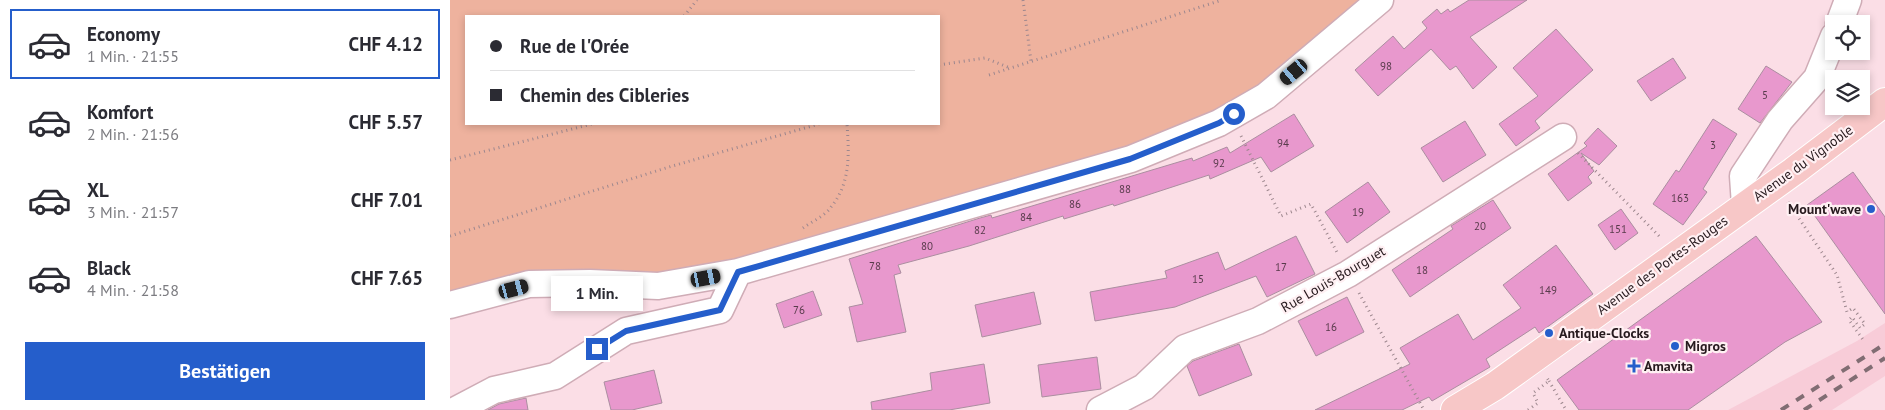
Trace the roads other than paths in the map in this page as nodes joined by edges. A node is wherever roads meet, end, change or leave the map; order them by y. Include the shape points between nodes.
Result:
1 (1380, 0) edge
2 (1848, 0) edge
3 (1842, 15) edge
4 (1825, 58) edge
5 (1885, 102) edge
6 (1563, 137) road end
7 (1745, 205) junction
8 (738, 272) junction
9 (450, 306) edge
10 (456, 410) edge
11 (1100, 410) edge
12 (1455, 410) edge

1 - 8 street via 1266,96 1219,123 1130,159
2 - 3 street
4 - 7 street via 1817,78 1780,120 1743,176
5 - 7 main road, Avenue du Vignoble
6 - 11 street, Rue Louis-Bourguet via 1348,274 1258,321 1185,348 1144,387
7 - 12 main road, Avenue des Portes-Rouges via 1495,386
8 - 9 street via 658,286 529,284
8 - 10 street via 720,310 626,331 555,376 494,390

